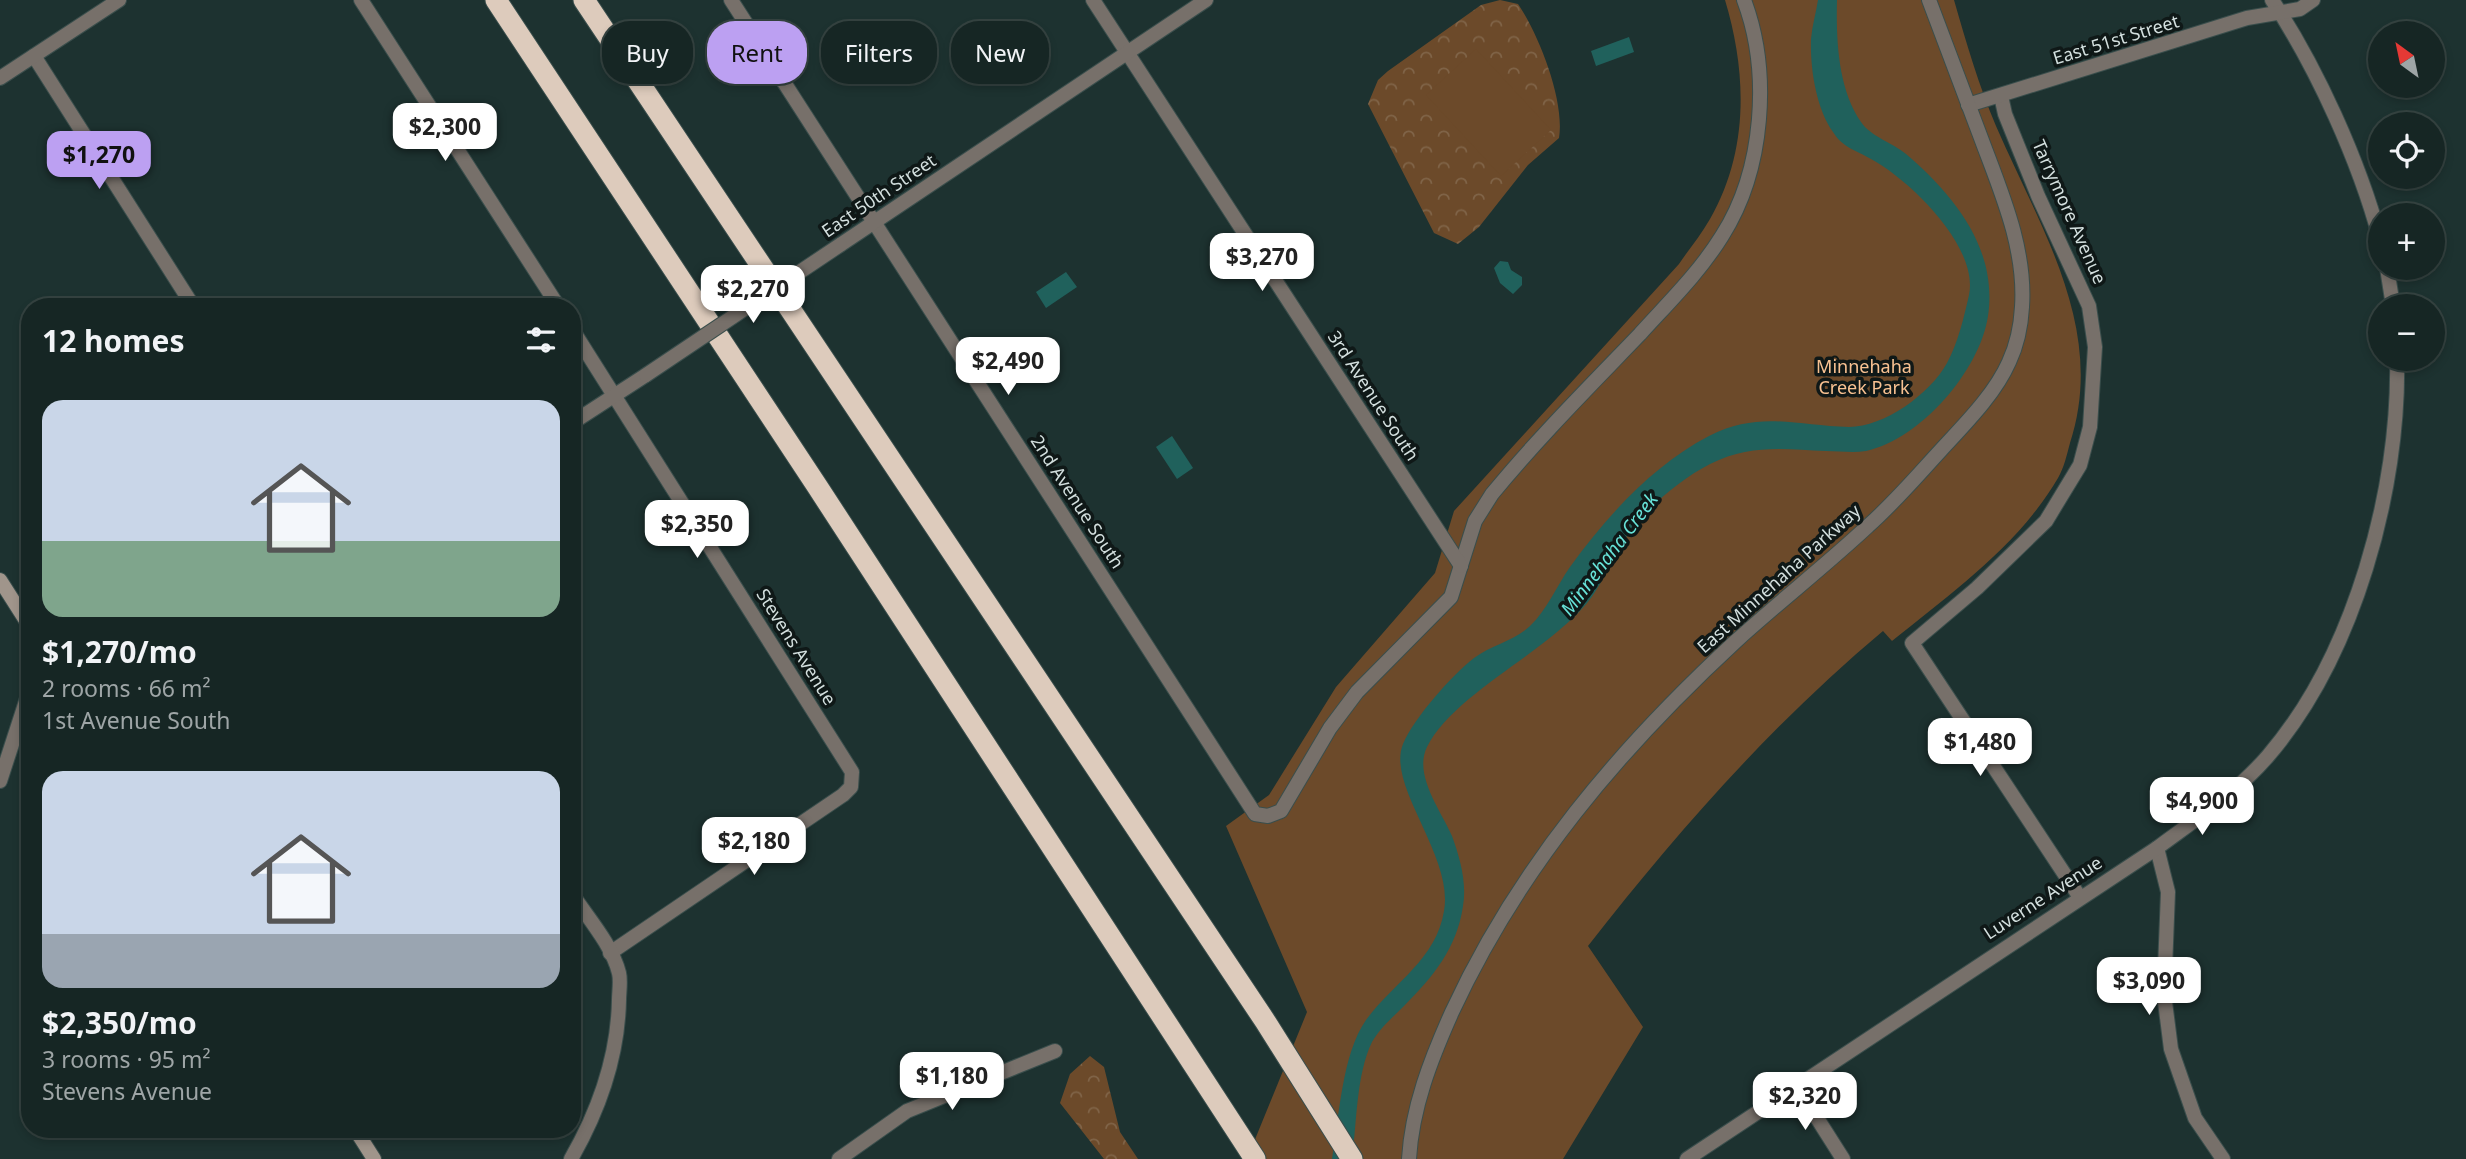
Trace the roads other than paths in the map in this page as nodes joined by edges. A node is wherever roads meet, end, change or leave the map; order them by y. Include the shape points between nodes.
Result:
1 (119, 0) edge
2 (361, 0) edge
3 (496, 0) edge
4 (584, 0) edge
5 (731, 0) edge
6 (1093, 0) edge
7 (1206, 0) edge
8 (1744, 0) edge
9 (1929, 0) edge
10 (2272, 0) edge
11 (2313, 0) edge
12 (2281, 15) junction
13 (1127, 52) junction
14 (34, 56) junction
15 (0, 78) edge
16 (2001, 96) junction
17 (1968, 104) junction
18 (2370, 203) edge
19 (874, 222) junction
20 (188, 298) edge
21 (553, 298) edge
22 (581, 343) edge
23 (2397, 371) edge
24 (615, 395) junction
25 (581, 418) edge
26 (1461, 565) junction
27 (0, 580) edge
28 (21, 613) edge
29 (21, 717) edge
30 (0, 781) edge
31 (2157, 848) junction
32 (2080, 896) junction
33 (581, 908) edge
34 (610, 953) junction
35 (1055, 1051) dead end
36 (1796, 1085) junction
37 (361, 1138) edge
38 (1252, 1154) edge
39 (374, 1159) edge
40 (571, 1159) edge
41 (839, 1159) edge
42 (1352, 1159) edge
43 (1409, 1159) edge
44 (1687, 1159) edge
45 (1843, 1159) edge
46 (2223, 1159) edge

1 - 14 street
2 - 21 street
3 - 38 highway
4 - 42 highway via 1265,1021
5 - 19 street, 2nd Avenue South
6 - 13 street, 3rd Avenue South
7 - 13 street, East 50th Street
8 - 26 street via 1759,76 1756,139 1744,189 1724,234 1694,276 1492,494 1475,521
9 - 17 street, East Minnehaha Parkway
10 - 12 street
11 - 12 street, East 51st Street
12 - 16 street, East 51st Street via 2247,18
12 - 18 street via 2344,137
13 - 19 street, East 50th Street
13 - 26 street, 3rd Avenue South
14 - 15 street
14 - 20 street
16 - 17 street, East 51st Street
16 - 32 street, Tarrymore Avenue via 2038,196 2089,306 2095,347 2090,427 2080,465 2046,521 1978,588 1912,643
17 - 43 street, East Minnehaha Parkway via 2008,212 2019,258 2022,308 2009,362 1978,409 1910,484 1658,718 1595,784 1540,855 1485,944 1440,1040 1419,1097
19 - 24 street, East 50th Street, bridge
19 - 26 street, 2nd Avenue South via 1255,814 1282,811 1330,728 1357,692 1451,597
22 - 24 street, Stevens Avenue
23 - 31 street, Luverne Avenue via 2391,461 2379,513 2347,626 2325,673 2299,716 2233,793
24 - 25 street, East 50th Street
24 - 34 street, Stevens Avenue via 852,772 851,787 843,795
27 - 28 main road
29 - 30 street
31 - 32 street, Luverne Avenue
31 - 46 street via 2168,892 2164,994 2171,1049 2195,1118
32 - 36 street, Luverne Avenue
33 - 34 street
34 - 40 street via 620,974 619,1027 607,1079
35 - 41 street via 907,1111
36 - 44 street, Luverne Avenue
36 - 45 street
37 - 39 main road

